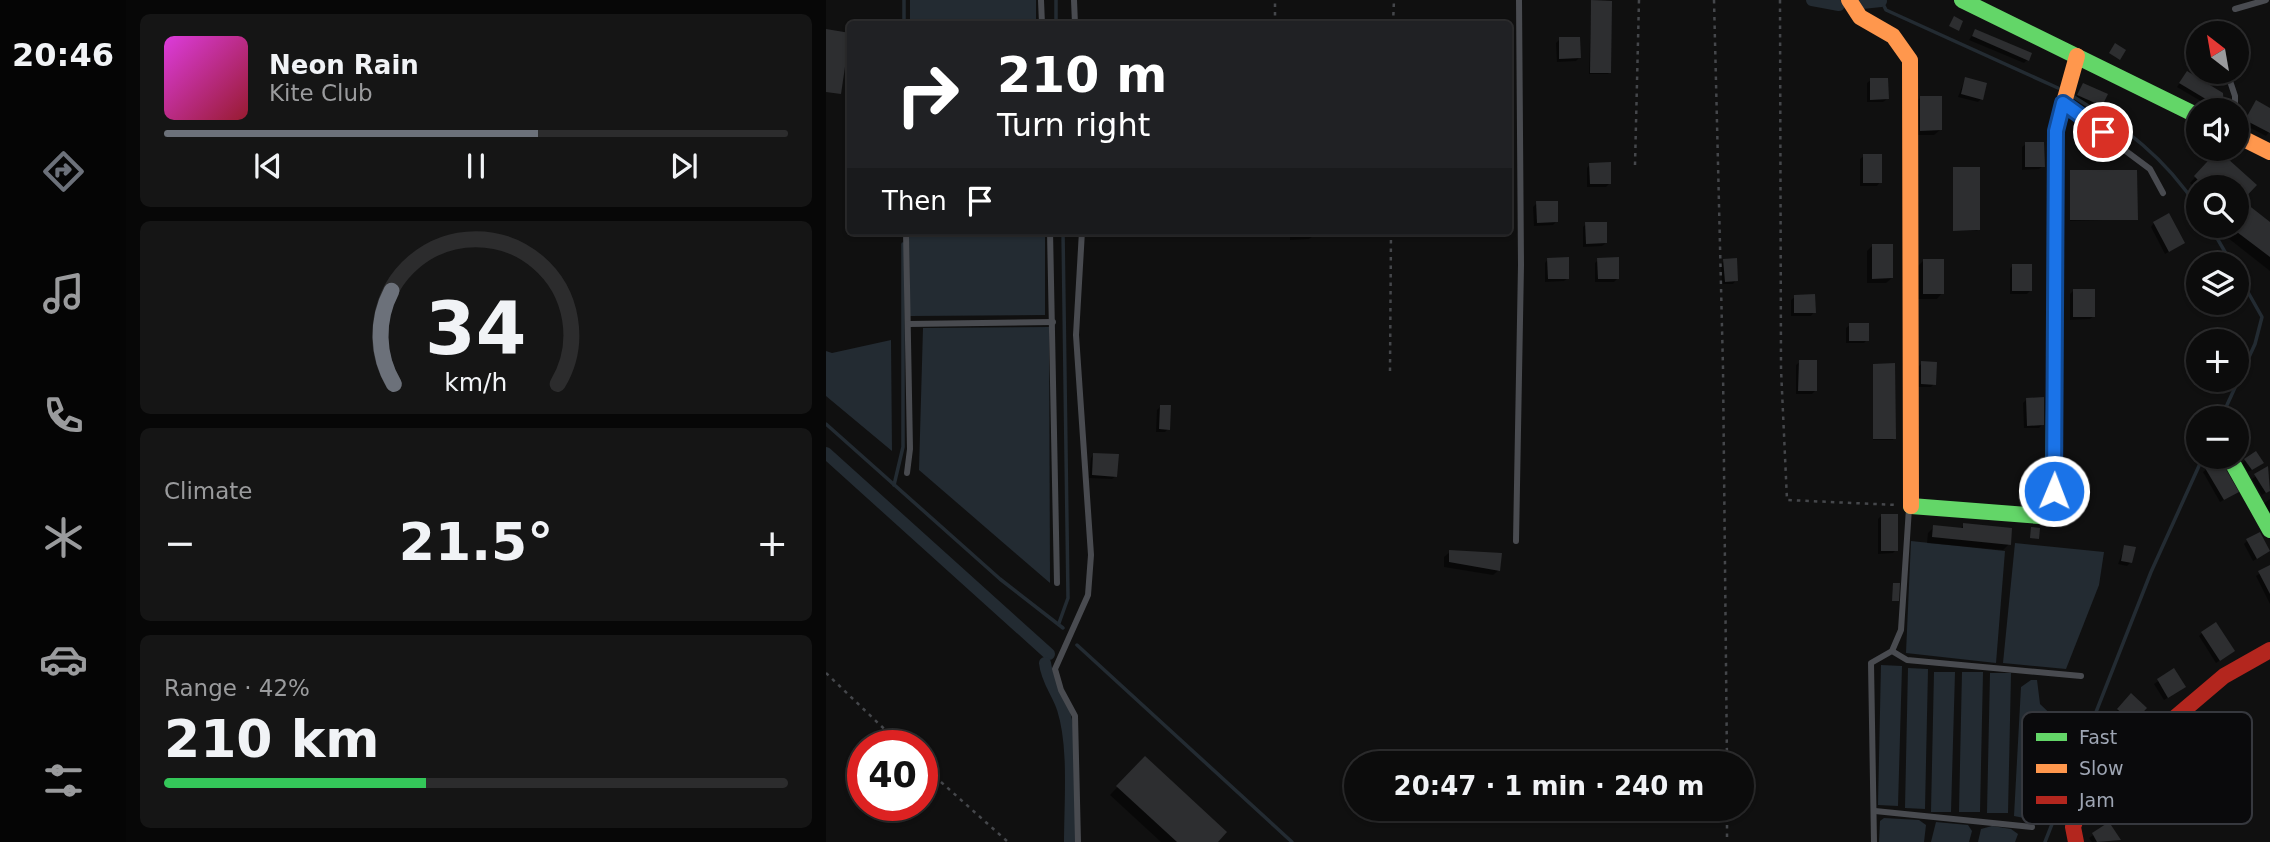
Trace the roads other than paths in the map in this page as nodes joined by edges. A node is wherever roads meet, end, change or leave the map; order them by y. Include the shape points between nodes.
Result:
1 (1041, 0) edge
2 (1074, 0) edge
3 (1519, 0) edge
4 (1849, 0) edge
5 (1962, 0) edge
6 (2266, 0) edge
7 (2235, 9) dead end
8 (1042, 21) edge
9 (1075, 21) edge
10 (2077, 55) junction
11 (2063, 103) junction
12 (2186, 110) edge
13 (2249, 142) edge
14 (2270, 152) edge
15 (2163, 193) dead end
16 (906, 235) edge
17 (1050, 235) edge
18 (1082, 235) edge
19 (1053, 322) junction
20 (909, 324) junction
21 (2236, 469) edge
22 (907, 473) dead end
23 (1910, 506) junction
24 (2270, 530) edge
25 (1516, 541) dead end
26 (1057, 583) dead end
27 (2270, 650) edge
28 (1892, 651) junction
29 (2081, 676) dead end
30 (2182, 712) edge
31 (1875, 811) junction
32 (2074, 824) edge
33 (2032, 827) dead end
34 (1078, 842) edge
35 (1874, 842) edge
36 (2076, 842) edge

1 - 8 lane
2 - 9 lane
3 - 25 lane
4 - 23 street via 1860,18 1893,36 1910,60
5 - 10 street
6 - 7 lane
10 - 11 street
10 - 12 street
11 - 15 lane via 2150,169
11 - 23 street via 2056,131 2053,517
13 - 14 street
16 - 20 lane
17 - 19 lane
18 - 34 lane via 1076,335 1091,555 1087,595 1055,669 1076,716
19 - 20 lane
19 - 26 lane
20 - 22 lane
21 - 24 street
23 - 28 lane via 1901,630
27 - 30 street via 2224,676
28 - 29 lane via 1907,660
28 - 31 lane via 1871,663
31 - 33 lane
31 - 35 lane
32 - 36 street

